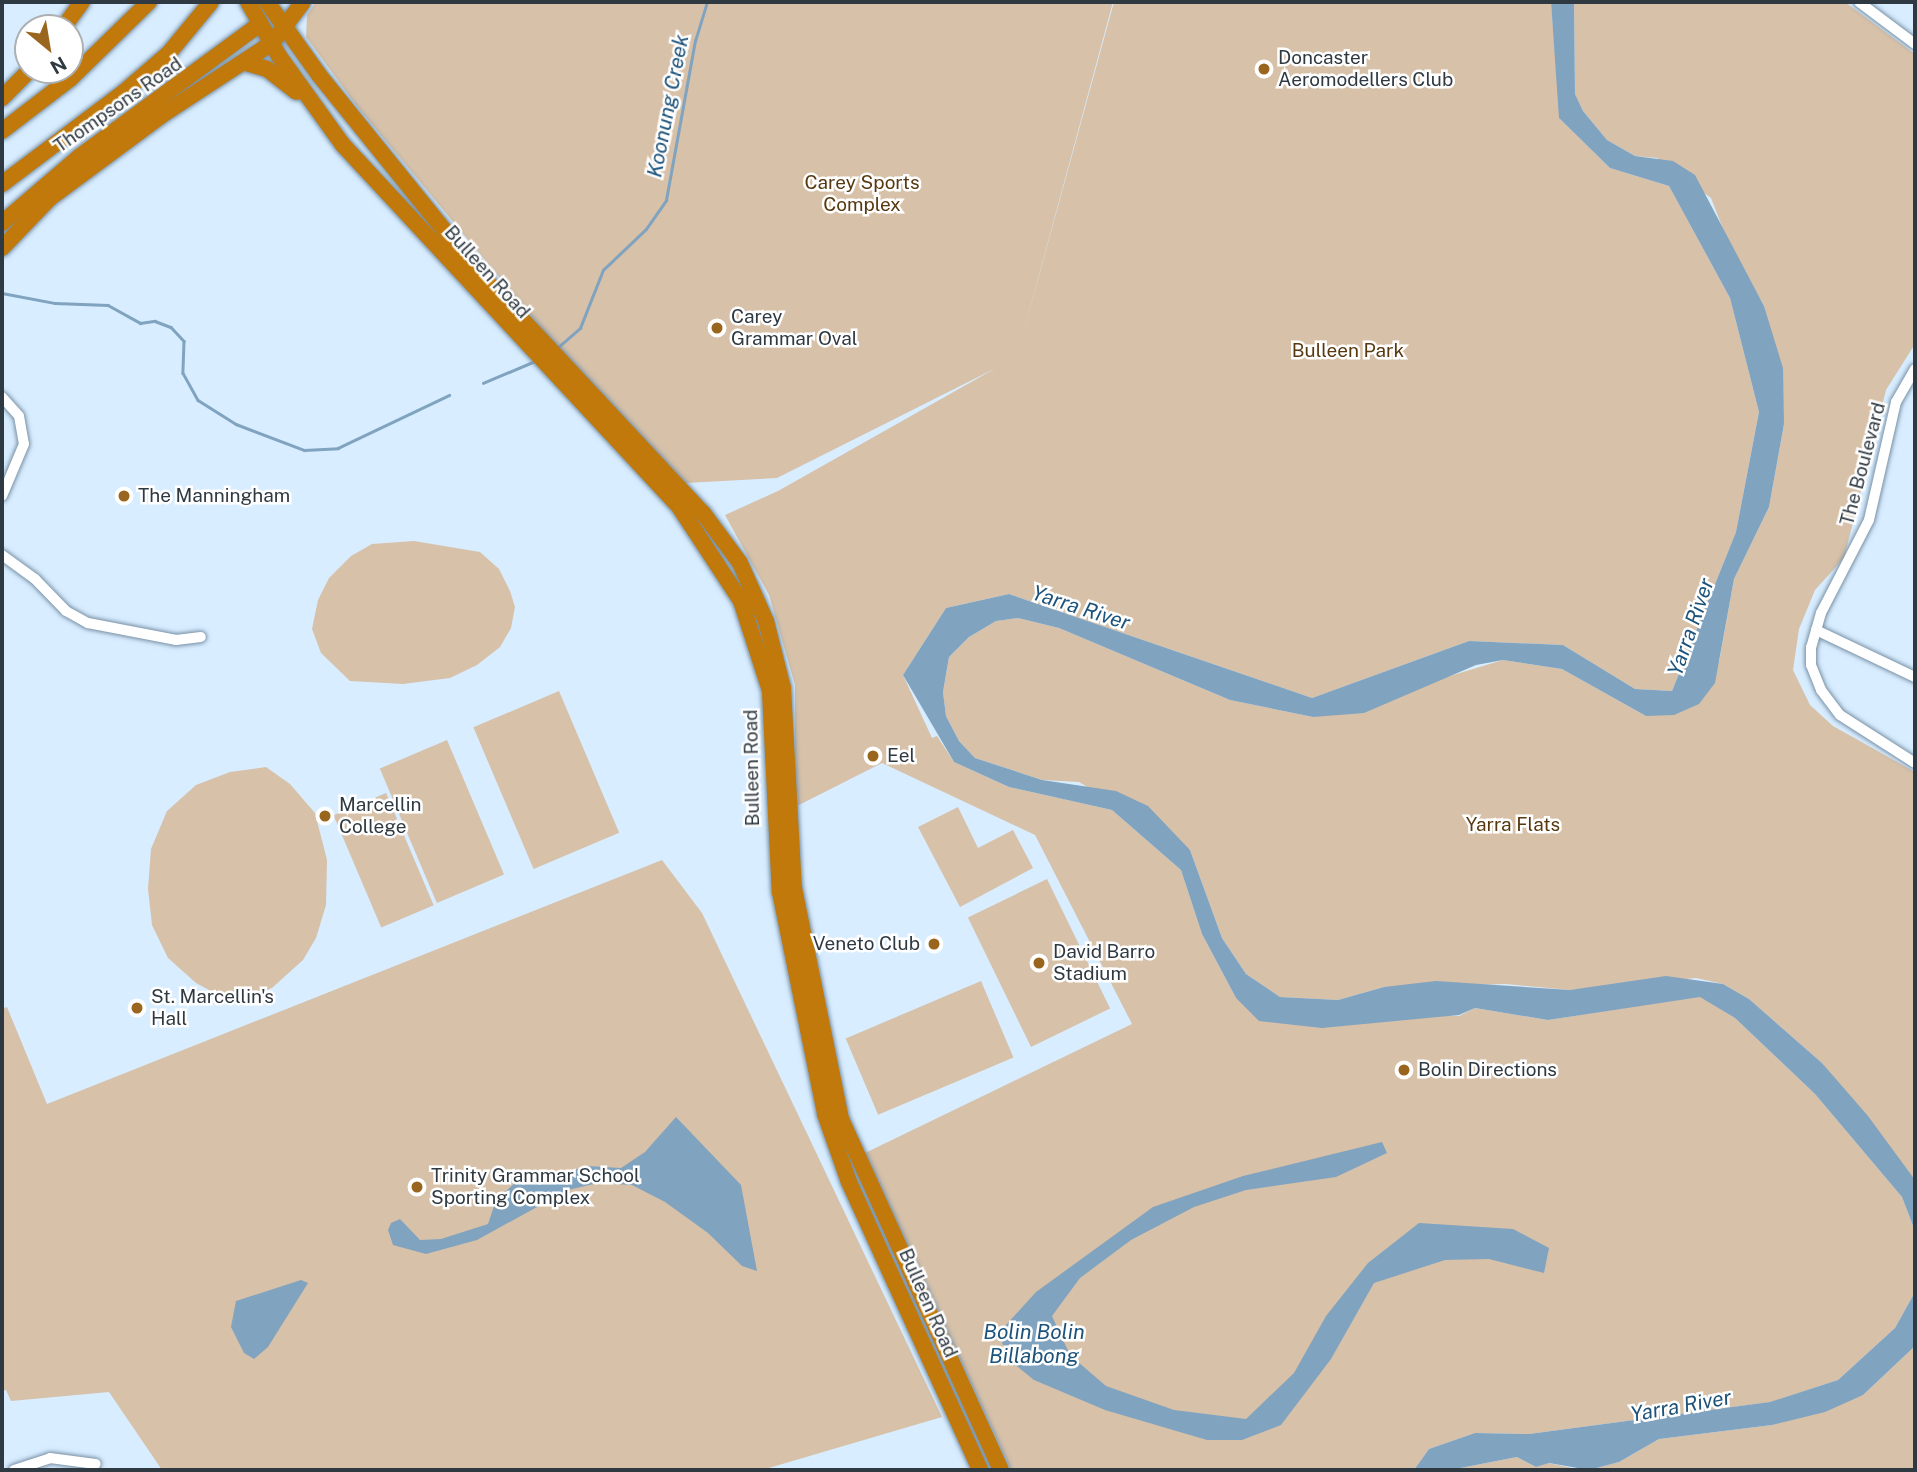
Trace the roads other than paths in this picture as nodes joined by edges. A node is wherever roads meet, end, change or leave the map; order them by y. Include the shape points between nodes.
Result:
1 (149, 2) edge
2 (211, 2) edge
3 (248, 2) edge
4 (267, 2) edge
5 (303, 2) edge
6 (1859, 2) edge
7 (260, 24) junction
8 (284, 27) junction
9 (272, 43) junction
10 (1915, 44) edge
11 (246, 63) junction
12 (16, 84) edge
13 (2, 98) edge
14 (314, 107) junction
15 (2, 129) edge
16 (2, 184) edge
17 (2, 223) edge
18 (2, 248) edge
19 (1915, 369) edge
20 (571, 385) junction
21 (2, 397) edge
22 (2, 496) edge
23 (2, 555) edge
24 (1816, 630) junction
25 (201, 637) dead end
26 (1915, 677) edge
27 (1915, 762) edge
28 (96, 1464) dead end
29 (15, 1470) edge
30 (980, 1470) edge
31 (1001, 1470) edge

1 - 15 highway via 71,78
2 - 16 highway via 169,52 124,92
3 - 7 highway, Bulleen Road
4 - 8 highway, Bulleen Road
5 - 8 highway, Thompsons Road
6 - 10 street
7 - 9 highway, Bulleen Road
7 - 17 highway, Thompsons Road via 79,157
8 - 9 highway, Thompsons Road
8 - 20 highway, Bulleen Road
9 - 11 highway, Thompsons Road
9 - 14 highway, Bulleen Road
11 - 14 highway via 277,75
11 - 18 highway, Thompsons Road via 162,115 50,198
12 - 13 highway
14 - 20 highway, Bulleen Road
19 - 24 street, The Boulevard via 1896,402 1869,520
20 - 30 highway, Bulleen Road via 692,523 725,573 753,630 774,718 780,892 825,1114 849,1182
20 - 31 highway, Bulleen Road via 722,535 766,621 784,699 794,888 841,1119
21 - 22 street via 19,416 24,444
23 - 25 street via 36,579 66,611 89,623 176,640
24 - 26 street
24 - 27 street, The Boulevard via 1811,665 1834,707
28 - 29 street via 50,1458

